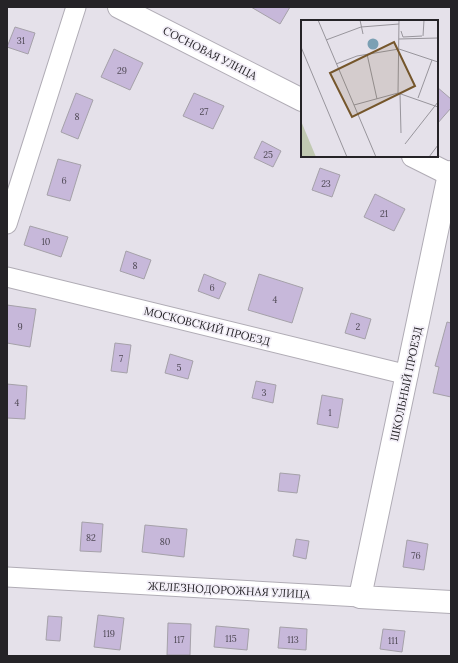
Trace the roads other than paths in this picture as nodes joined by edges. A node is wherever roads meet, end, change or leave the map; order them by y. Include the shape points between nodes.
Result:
1 (76, 7) edge
2 (119, 7) edge
3 (301, 99) edge
4 (415, 157) edge
5 (450, 173) edge
6 (7, 224) edge
7 (7, 277) edge
8 (408, 374) junction
9 (7, 577) edge
10 (360, 597) junction
11 (451, 602) edge

1 - 6 street
2 - 3 street, СОСНОВАЯ УЛИЦА
4 - 5 street
5 - 8 street, ШКОЛЬНЫЙ ПРОЕЗД
7 - 8 street, МОСКОВСКИЙ ПРОЕЗД
8 - 10 street, ШКОЛЬНЫЙ ПРОЕЗД
9 - 10 street, ЖЕЛЕЗНОДОРОЖНАЯ УЛИЦА
10 - 11 street, ЖЕЛЕЗНОДОРОЖНАЯ УЛИЦА

